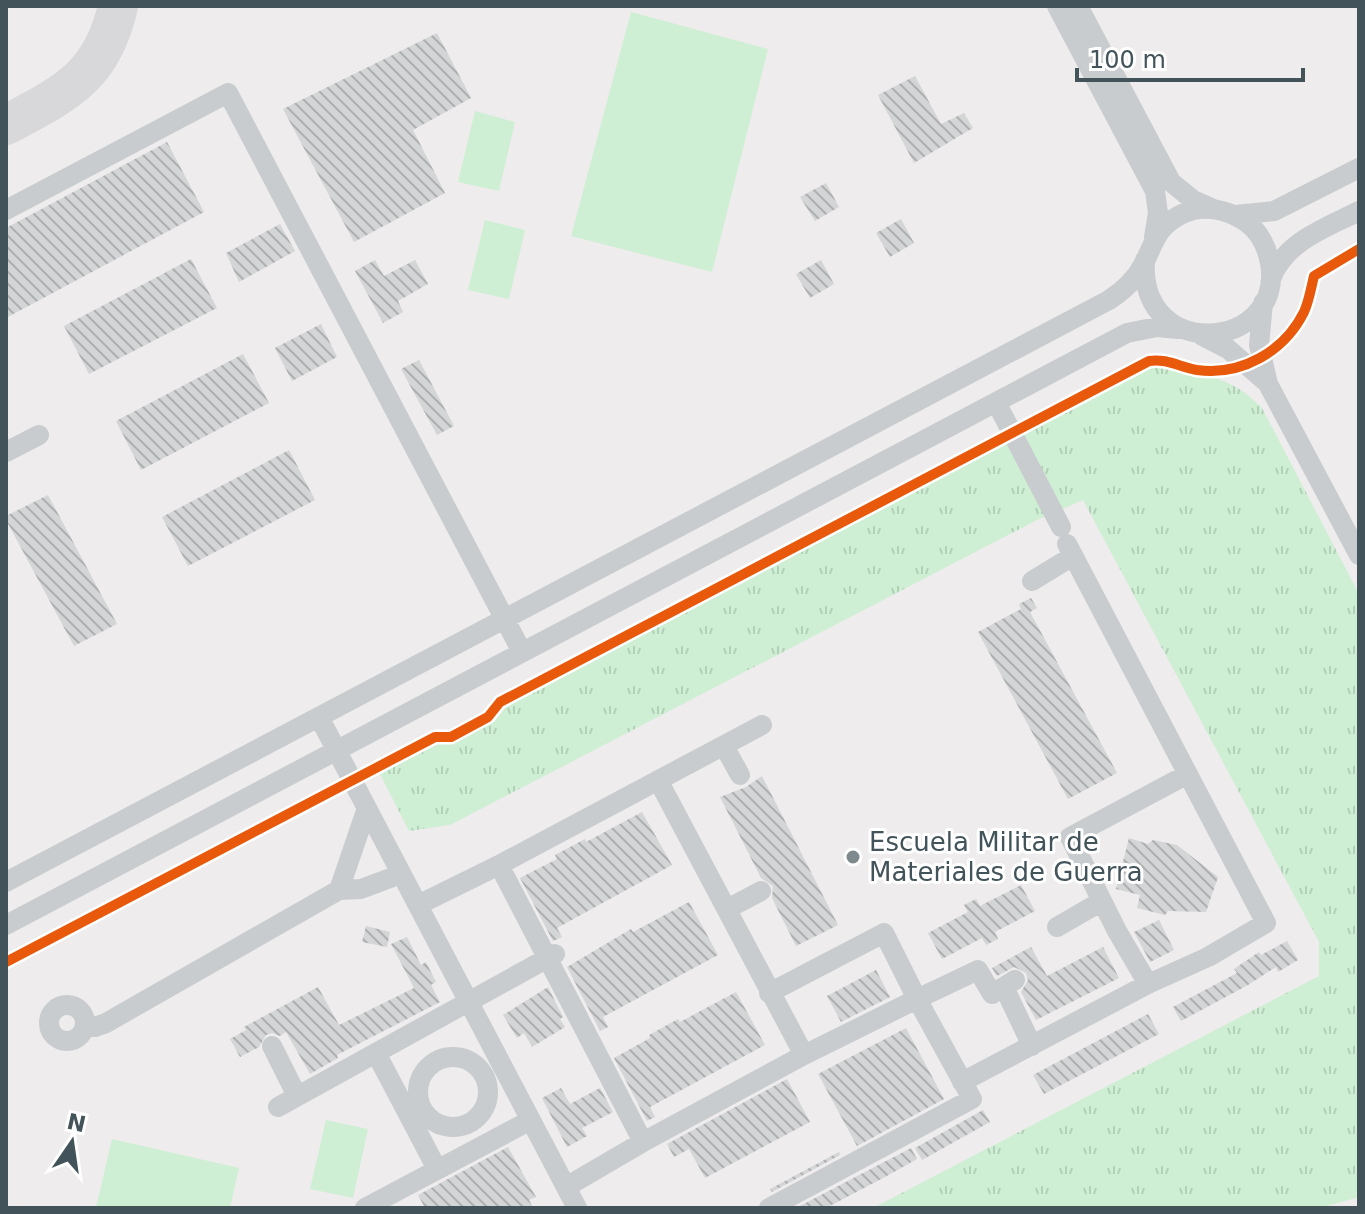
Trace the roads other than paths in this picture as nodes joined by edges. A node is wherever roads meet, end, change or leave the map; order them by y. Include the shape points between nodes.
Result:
1 (1057, 6) edge
2 (1078, 6) edge
3 (1359, 168) edge
4 (6, 210) edge
5 (1359, 211) edge
6 (1227, 212) junction
7 (1148, 252) junction
8 (1266, 295) junction
9 (1193, 333) junction
10 (1268, 384) junction
11 (996, 402) junction
12 (39, 435) dead end
13 (6, 452) edge
14 (1067, 542) junction
15 (1359, 555) edge
16 (1032, 581) dead end
17 (506, 618) junction
18 (522, 652) junction
19 (319, 717) junction
20 (762, 725) dead end
21 (724, 746) junction
22 (336, 750) junction
23 (1188, 774) junction
24 (740, 775) dead end
25 (658, 780) junction
26 (367, 808) junction
27 (499, 865) junction
28 (401, 874) junction
29 (6, 882) edge
30 (339, 890) junction
31 (761, 891) dead end
32 (1102, 901) junction
33 (418, 905) junction
34 (727, 909) junction
35 (6, 925) edge
36 (1070, 926) dead end
37 (551, 956) junction
38 (1148, 984) junction
39 (769, 993) junction
40 (917, 999) junction
41 (469, 1002) junction
42 (85, 1026) dead end
43 (491, 1045) junction
44 (272, 1046) dead end
45 (1032, 1046) junction
46 (376, 1053) junction
47 (804, 1055) junction
48 (465, 1059) junction
49 (962, 1082) junction
50 (297, 1096) junction
51 (278, 1107) dead end
52 (531, 1120) junction
53 (445, 1126) junction
54 (643, 1142) junction
55 (462, 1157) junction
56 (437, 1169) junction
57 (566, 1187) junction
58 (361, 1204) edge
59 (577, 1208) edge
60 (769, 1208) edge

1 - 7 street via 1155,191 1157,223
2 - 6 street via 1171,182 1193,200
3 - 6 street via 1274,211
4 - 17 street via 228,93
5 - 8 street via 1292,247 1274,270
6 - 7 street via 1203,209 1179,216 1160,230
6 - 8 street via 1250,225 1265,245 1271,270
7 - 9 street via 1144,275 1153,304 1174,325
7 - 17 street via 1133,280 1109,300
8 - 9 street via 1242,325 1228,332
8 - 10 street via 1259,345
9 - 10 street via 1228,349
9 - 11 street via 1157,327 1127,333
10 - 15 street
11 - 14 street
11 - 18 street
12 - 13 street
14 - 16 street
14 - 23 street
17 - 18 street
17 - 19 street
18 - 22 street
19 - 22 street
19 - 29 street
20 - 21 street
21 - 24 street
21 - 25 street
22 - 26 street
22 - 35 street
23 - 32 street via 1070,837
23 - 38 street via 1266,923
25 - 27 street
25 - 34 street
26 - 28 street
26 - 30 street
27 - 33 street
27 - 37 street
28 - 30 street via 361,889
28 - 33 street
30 - 42 street via 106,1023
31 - 34 street
32 - 36 street
32 - 38 street via 1113,934 1137,955
33 - 41 street
34 - 39 street
37 - 41 street
37 - 54 street
38 - 45 street
39 - 40 street via 884,933
39 - 47 street
40 - 45 street via 978,970 992,994 1009,984
40 - 47 street
40 - 49 street
41 - 43 street
41 - 46 street
43 - 48 street
43 - 52 street
44 - 50 street
45 - 49 street
46 - 50 street
46 - 56 street
47 - 54 street
48 - 53 street via 483,1074 489,1094 486,1105 473,1121
48 - 53 street via 435,1062 421,1079 419,1101 424,1111
49 - 60 street via 972,1099
50 - 51 street
52 - 55 street
52 - 57 street
53 - 55 street
54 - 57 street
55 - 56 street
56 - 58 street
57 - 59 street

